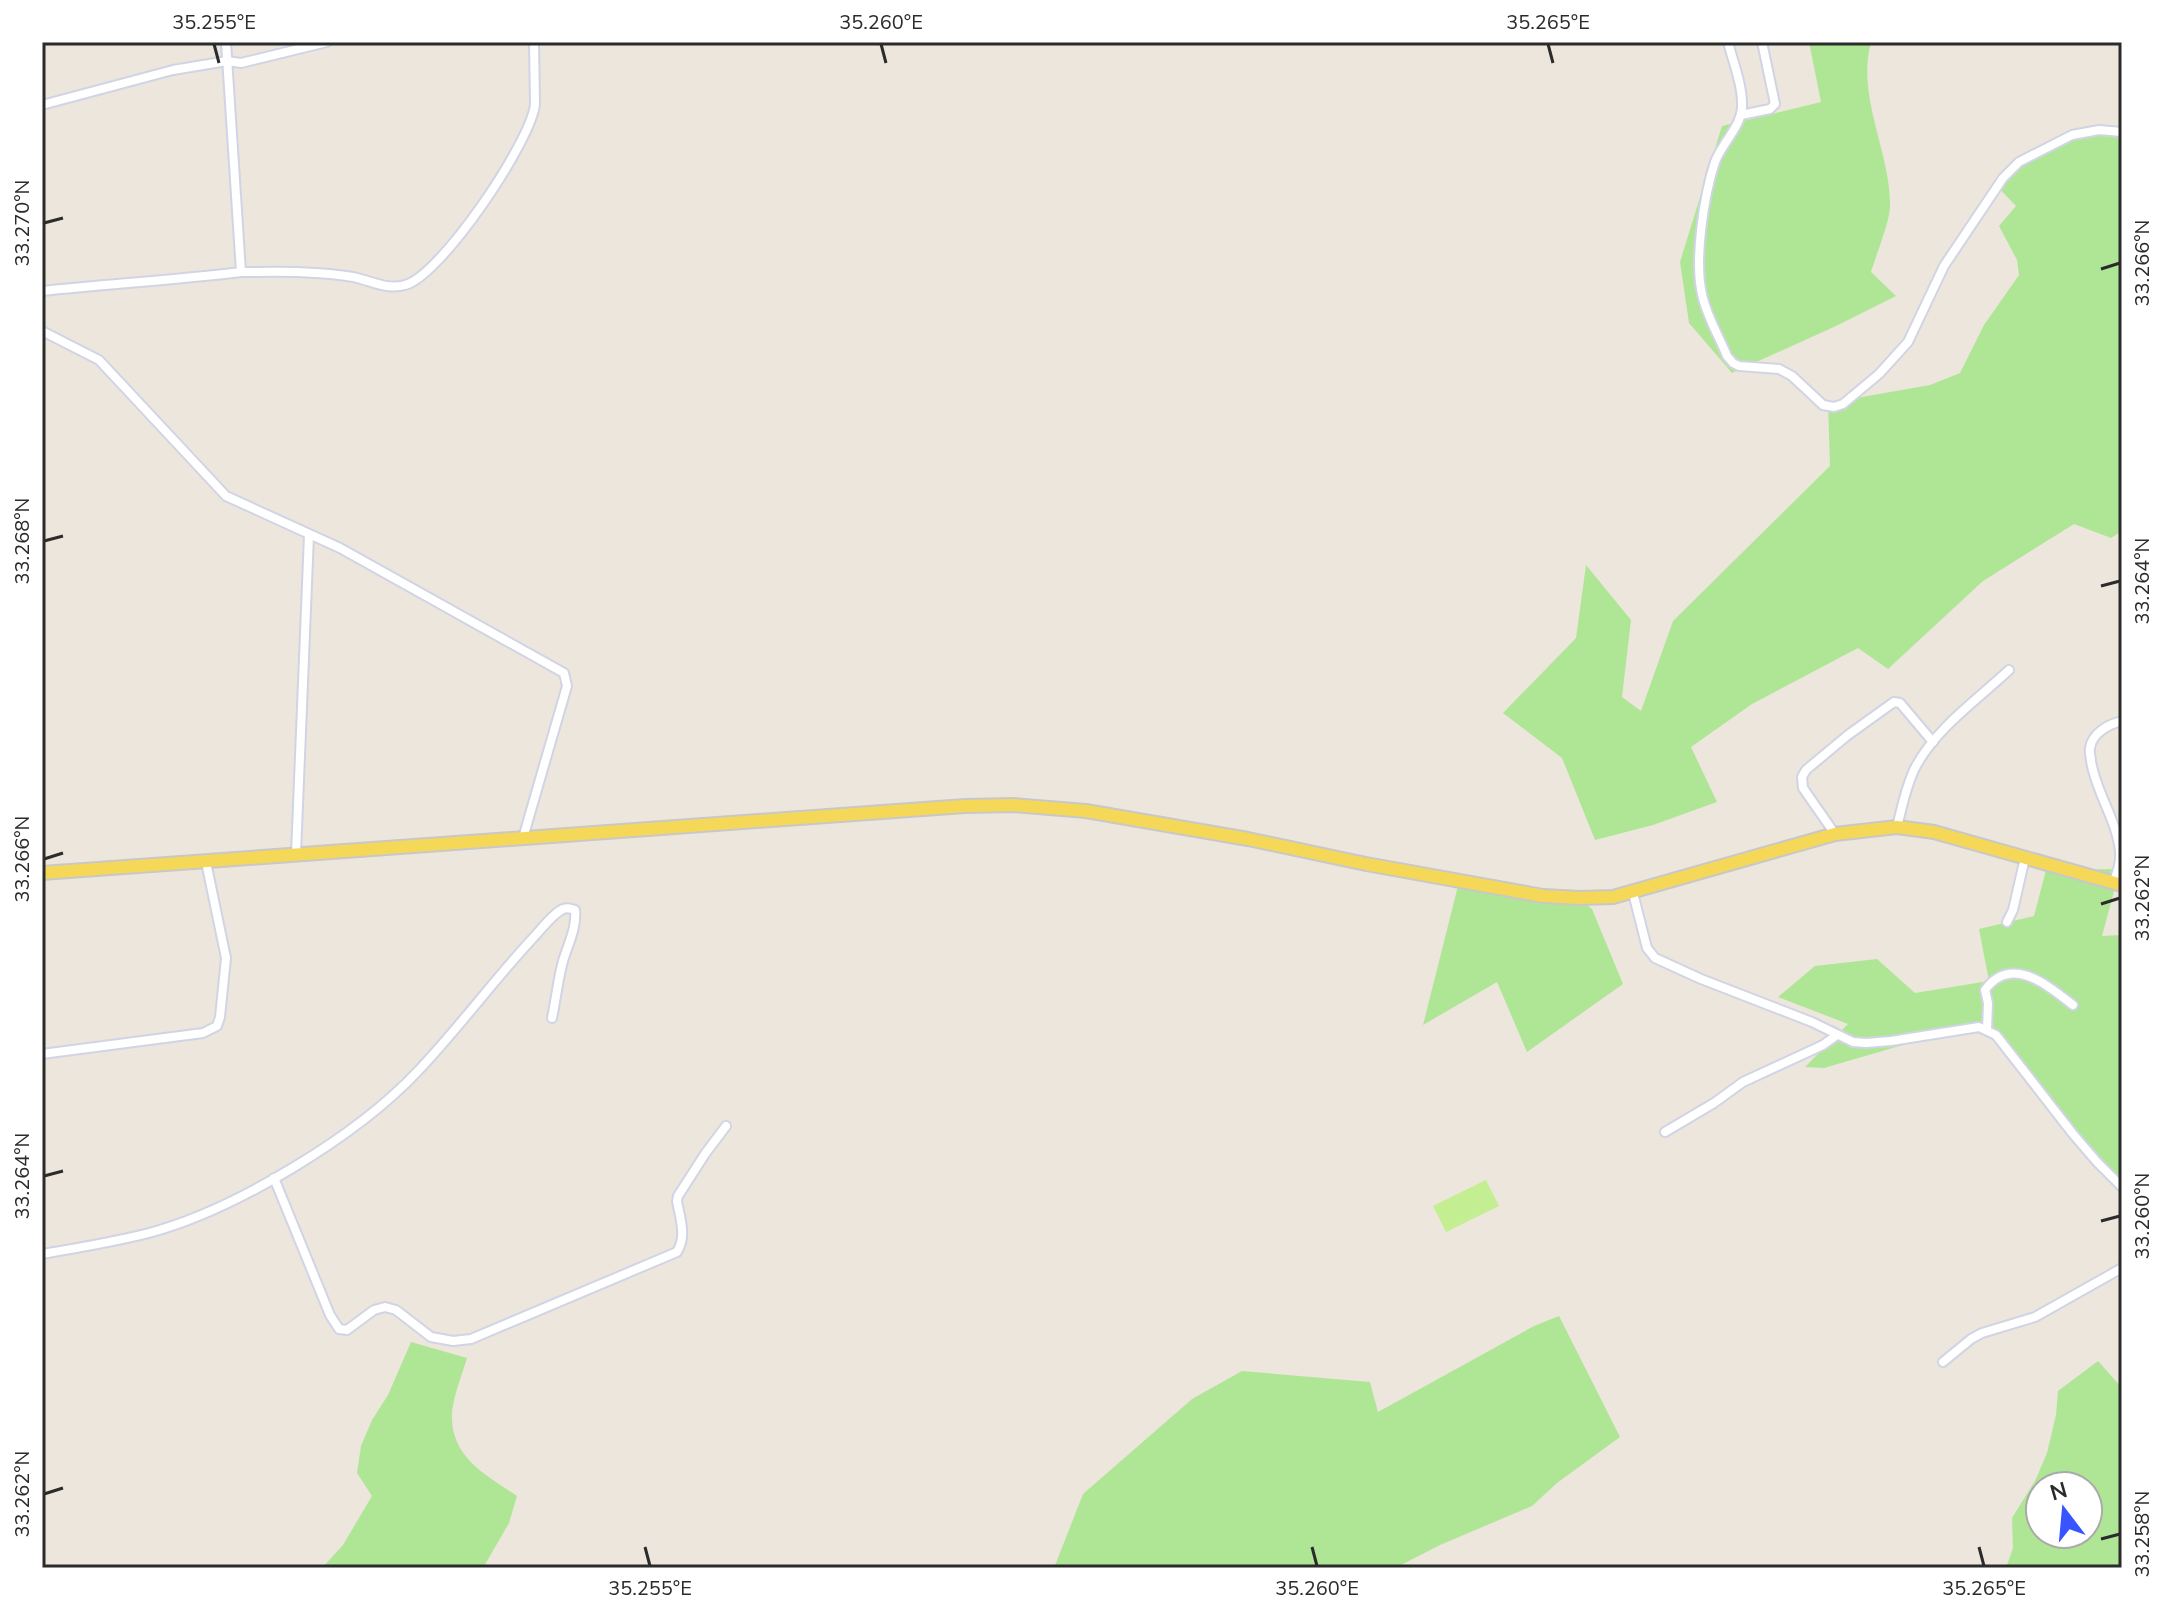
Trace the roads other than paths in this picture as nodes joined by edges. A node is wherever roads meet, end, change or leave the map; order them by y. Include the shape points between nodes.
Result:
1 (226, 42) edge
2 (327, 42) edge
3 (534, 42) edge
4 (1728, 42) edge
5 (1762, 42) edge
6 (227, 61) junction
7 (42, 105) edge
8 (1741, 115) junction
9 (2122, 132) edge
10 (241, 272) junction
11 (42, 291) edge
12 (42, 331) edge
13 (309, 535) junction
14 (2009, 670) dead end
15 (2122, 721) edge
16 (1933, 742) junction
17 (1897, 827) junction
18 (1835, 834) junction
19 (523, 838) junction
20 (296, 854) junction
21 (2025, 858) junction
22 (206, 862) junction
23 (42, 873) edge
24 (2117, 884) edge
25 (1633, 893) junction
26 (2007, 922) dead end
27 (2073, 1005) dead end
28 (552, 1018) dead end
29 (1987, 1030) junction
30 (1837, 1035) junction
31 (42, 1054) edge
32 (726, 1126) dead end
33 (1665, 1132) dead end
34 (274, 1178) junction
35 (2122, 1187) edge
36 (42, 1254) edge
37 (2122, 1268) edge
38 (1943, 1362) dead end

1 - 6 street
2 - 6 street via 241,63
3 - 10 street via 535,113 527,132 456,238 418,279 395,287 315,273
4 - 8 street via 1742,94
5 - 8 street via 1775,104
6 - 7 street
6 - 10 street
8 - 9 street via 1720,149 1711,177 1698,255 1702,298 1733,363 1779,369 1823,405 1834,407 1879,374 1908,342 1944,266 2019,162 2072,135
10 - 11 street
12 - 13 street via 99,360 226,496
13 - 19 street via 564,673 567,686
13 - 20 street
14 - 16 street
15 - 24 street via 2101,731 2090,748 2120,854
16 - 17 street via 1908,785
16 - 18 street via 1908,710 1894,702 1806,770 1803,788
17 - 18 main road
17 - 21 main road
18 - 25 main road
19 - 20 main road
19 - 25 main road via 1014,805 1086,811 1543,896
20 - 22 main road
21 - 24 main road
21 - 26 street
22 - 23 main road
22 - 31 street via 226,958 217,1026 203,1033
25 - 30 street via 1647,948 1655,958
27 - 29 street via 2022,973 2007,972 1985,990
28 - 34 street via 576,916 571,908 555,916 524,948 407,1083
29 - 30 street via 1866,1043
29 - 35 street via 2004,1043 2073,1134
30 - 33 street via 1743,1082
32 - 34 street via 678,1196 682,1230 677,1252 463,1341 431,1337 385,1307 347,1330 339,1329
34 - 36 street via 151,1232
37 - 38 street via 2035,1317 1982,1333

